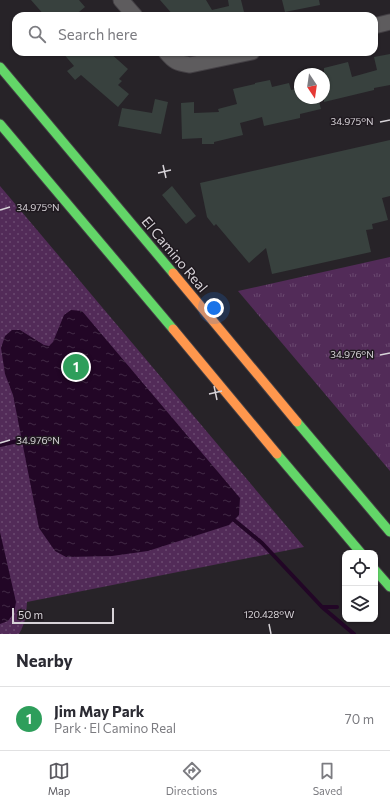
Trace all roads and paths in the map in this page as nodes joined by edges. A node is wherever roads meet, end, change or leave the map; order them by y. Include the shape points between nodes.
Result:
1 (121, 0) edge
2 (132, 12) edge
3 (390, 22) edge
4 (378, 25) edge
5 (169, 56) edge
6 (233, 56) edge
7 (0, 67) edge
8 (0, 124) edge
9 (390, 532) edge
10 (358, 550) edge
11 (378, 574) edge
12 (390, 588) edge

1 - 2 street
3 - 4 street
5 - 6 street via 180,64 190,65
7 - 9 highway, El Camino Real
8 - 10 highway
11 - 12 highway

